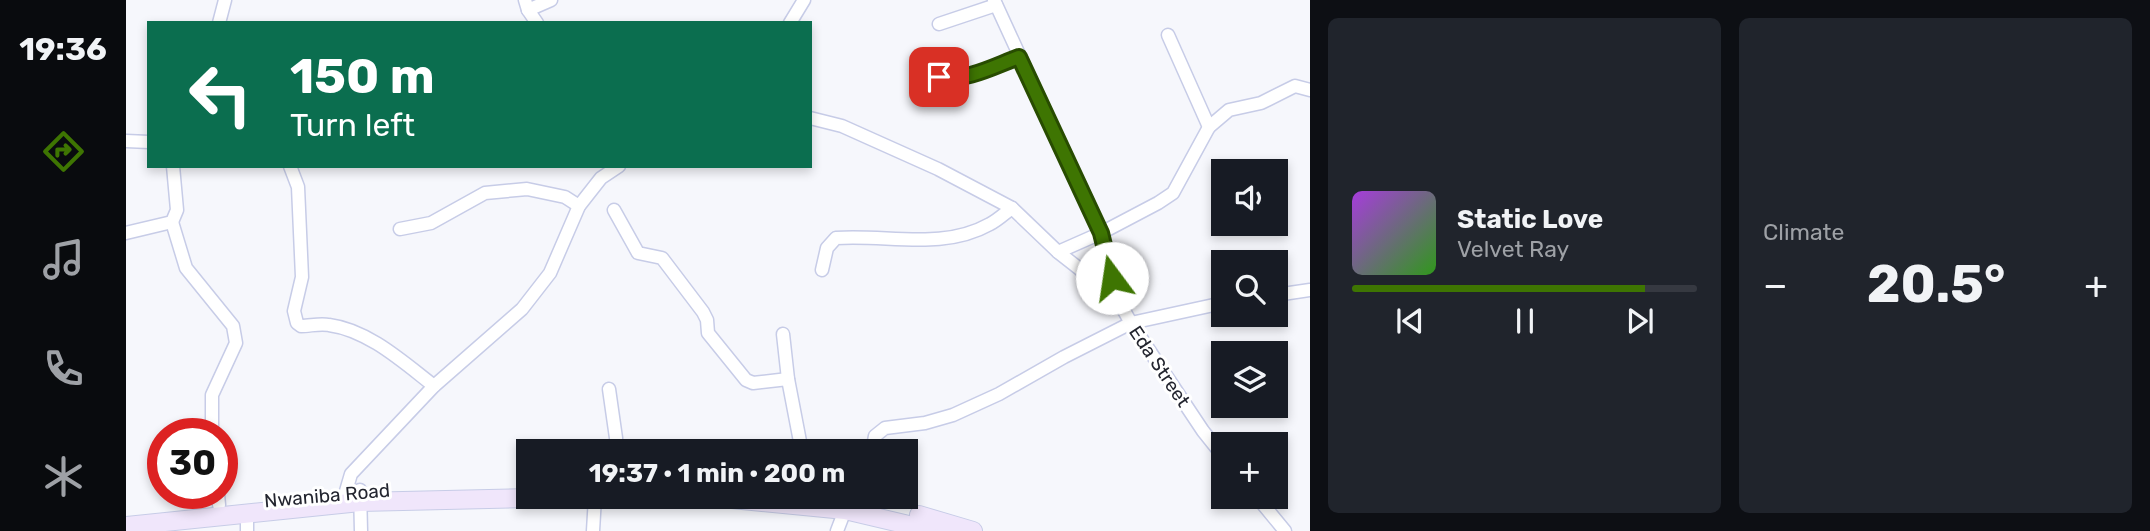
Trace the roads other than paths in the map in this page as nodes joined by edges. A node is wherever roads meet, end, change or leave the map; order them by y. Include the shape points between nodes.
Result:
1 (225, 0) edge
2 (551, 0) edge
3 (804, 0) edge
4 (995, 3) edge
5 (526, 5) edge
6 (220, 21) edge
7 (536, 21) edge
8 (791, 21) edge
9 (939, 24) dead end
10 (1168, 35) dead end
11 (1019, 57) junction
12 (939, 77) dead end
13 (1310, 90) edge
14 (812, 118) edge
15 (1209, 127) junction
16 (126, 141) edge
17 (147, 142) edge
18 (173, 168) edge
19 (291, 168) edge
20 (616, 168) edge
21 (579, 206) junction
22 (1012, 208) junction
23 (614, 210) dead end
24 (172, 222) junction
25 (400, 229) dead end
26 (126, 233) edge
27 (1101, 233) junction
28 (1058, 253) junction
29 (822, 270) dead end
30 (1310, 290) edge
31 (1288, 293) edge
32 (1118, 300) junction
33 (1211, 306) edge
34 (1131, 323) junction
35 (783, 334) dead end
36 (788, 379) junction
37 (433, 386) junction
38 (609, 389) dead end
39 (212, 418) edge
40 (616, 439) edge
41 (800, 439) edge
42 (874, 439) edge
43 (1211, 441) edge
44 (516, 487) edge
45 (355, 494) junction
46 (516, 496) edge
47 (238, 498) edge
48 (161, 509) edge
49 (594, 509) edge
50 (839, 509) edge
51 (860, 509) edge
52 (896, 509) edge
53 (1267, 509) edge
54 (126, 515) edge
55 (247, 522) edge
56 (126, 526) edge
57 (360, 531) edge
58 (593, 531) edge
59 (837, 531) edge
60 (934, 531) edge
61 (972, 531) edge
62 (1285, 531) edge

1 - 6 street
2 - 5 street
3 - 8 street
4 - 9 street
4 - 11 street, Eda Street
5 - 7 street
10 - 15 street
11 - 12 street via 967,77
11 - 27 street, Eda Street
13 - 15 street via 1295,86 1261,103 1229,110
14 - 22 street via 854,131
15 - 27 street via 1172,193
16 - 17 street
18 - 24 street via 177,210
19 - 37 street via 299,187 302,276 294,311 297,323 328,324 363,337
20 - 21 street via 601,178
21 - 25 street via 565,197 527,189 485,193 430,223
21 - 37 street via 550,273 522,309
22 - 28 street
22 - 29 street via 964,235 929,241 835,238 827,248
23 - 36 street via 638,253 662,258 703,312 708,333 747,380
24 - 26 street
24 - 39 street via 186,268 233,326 236,343 212,395
27 - 28 street
27 - 32 street, Eda Street
28 - 32 street
30 - 31 street
32 - 34 street, Eda Street
33 - 34 street
34 - 42 street via 953,415 885,428
34 - 43 street, Eda Street
35 - 36 street
36 - 41 street
37 - 45 street via 351,474
38 - 40 street
44 - 45 main road, Nwaniba Road
45 - 46 main road
45 - 47 main road, Nwaniba Road
45 - 55 main road
45 - 57 street
48 - 54 main road, Nwaniba Road
49 - 58 street
50 - 59 street
51 - 60 main road
52 - 61 main road
53 - 62 street
55 - 56 main road

